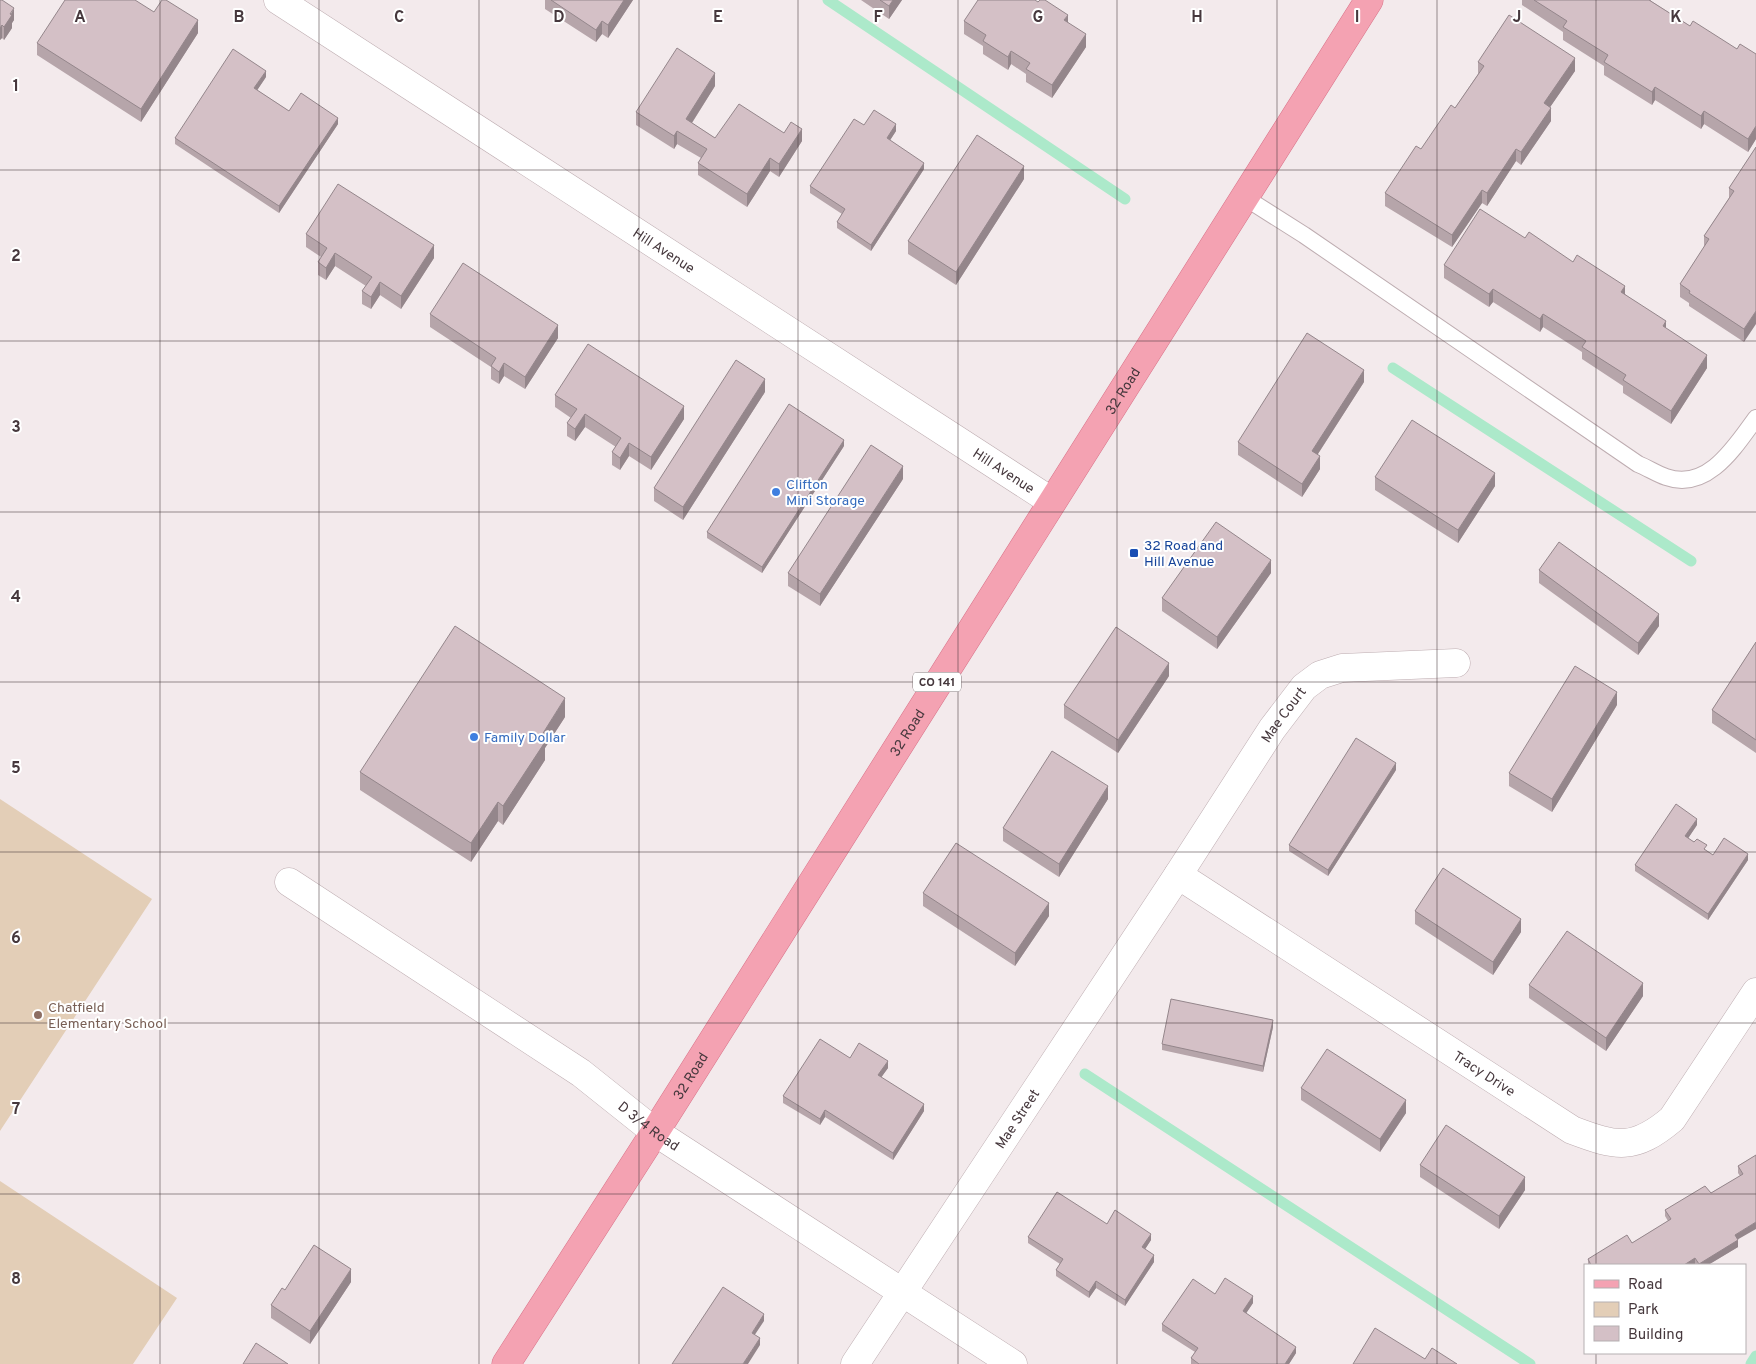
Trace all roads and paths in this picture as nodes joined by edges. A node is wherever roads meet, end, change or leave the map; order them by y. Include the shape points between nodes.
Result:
1 (278, 0) edge
2 (1369, 0) edge
3 (1244, 197) junction
4 (1756, 418) edge
5 (1051, 501) junction
6 (1456, 663) dead end
7 (1178, 875) junction
8 (289, 882) dead end
9 (1756, 992) edge
10 (655, 1132) junction
11 (902, 1291) junction
12 (506, 1364) edge
13 (855, 1364) edge
14 (1013, 1364) edge

1 - 5 street, Hill Avenue
2 - 3 main road, 32 Road / CO 141
3 - 4 lane via 1638,464 1668,478 1691,478 1710,472 1727,457
3 - 5 main road, 32 Road / CO 141
5 - 10 main road, 32 Road / CO 141
6 - 7 street, Mae Court via 1342,668 1320,675 1304,687 1272,729
7 - 9 street, Tracy Drive via 1572,1130 1602,1142 1630,1144 1654,1134 1672,1118
7 - 11 street, Mae Street
8 - 10 street, D 3/4 Road via 581,1073
10 - 11 street, D 3/4 Road
10 - 12 main road, 32 Road / CO 141
11 - 13 street, Mae Street
11 - 14 street, D 3/4 Road

